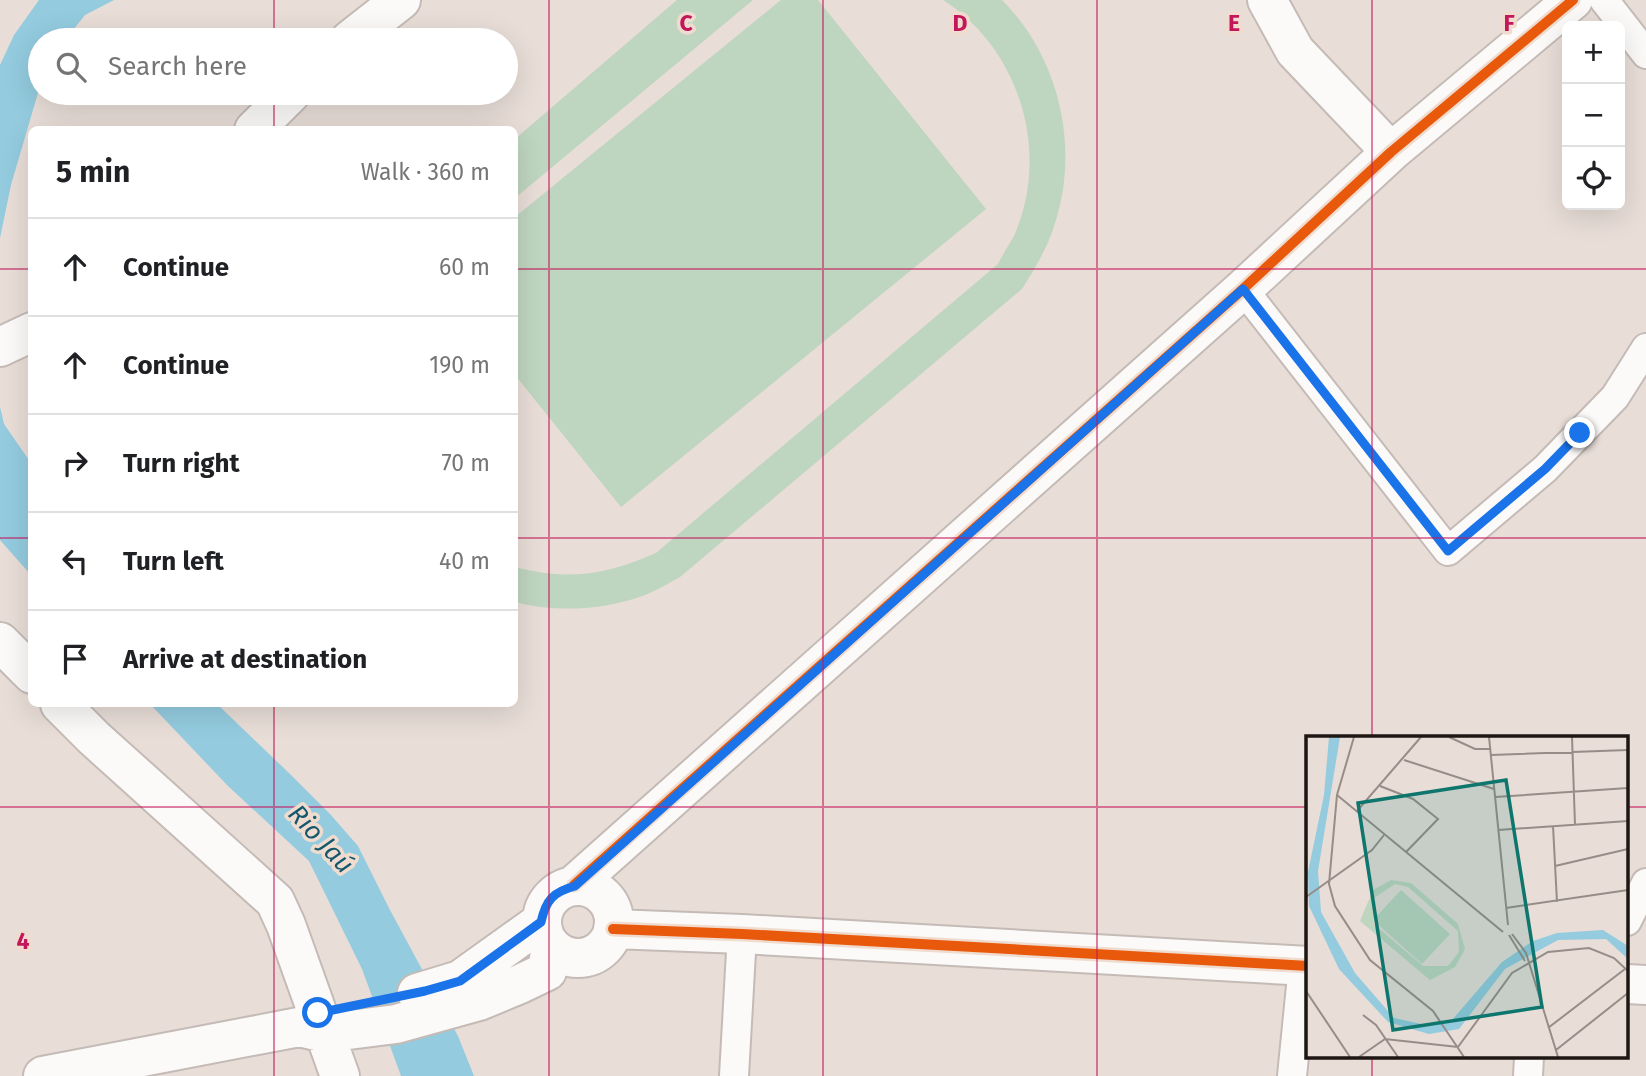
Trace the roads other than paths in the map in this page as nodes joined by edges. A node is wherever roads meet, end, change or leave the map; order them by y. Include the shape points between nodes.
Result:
1 (401, 0) edge
2 (1268, 0) edge
3 (1573, 0) edge
4 (1604, 0) edge
5 (365, 28) edge
6 (1646, 54) edge
7 (279, 105) edge
8 (258, 126) edge
9 (1391, 152) junction
10 (1243, 289) junction
11 (28, 334) edge
12 (0, 347) edge
13 (1646, 348) edge
14 (0, 642) edge
15 (28, 670) edge
16 (63, 707) edge
17 (1646, 883) edge
18 (575, 886) junction
19 (1628, 919) edge
20 (613, 929) junction
21 (546, 934) junction
22 (742, 934) junction
23 (1305, 966) edge
24 (1628, 984) edge
25 (1646, 985) edge
26 (328, 1022) junction
27 (1529, 1058) edge
28 (43, 1076) edge
29 (340, 1076) edge
30 (734, 1076) edge
31 (1292, 1076) edge
32 (1528, 1076) edge

1 - 5 street
2 - 9 street via 1295,51
3 - 9 street
4 - 6 street
7 - 8 street
9 - 10 street
10 - 13 street via 1448,551 1545,469 1615,397
10 - 18 street
11 - 12 street
14 - 15 street
16 - 26 street via 275,901
17 - 19 street
18 - 20 street via 600,893 609,903
18 - 21 street via 551,897 544,909
20 - 21 street via 599,951 574,958 561,955
20 - 22 street
21 - 26 street via 469,991 425,991
22 - 23 street
22 - 30 street
23 - 31 street
24 - 25 street
26 - 28 street
26 - 29 street
27 - 32 street

